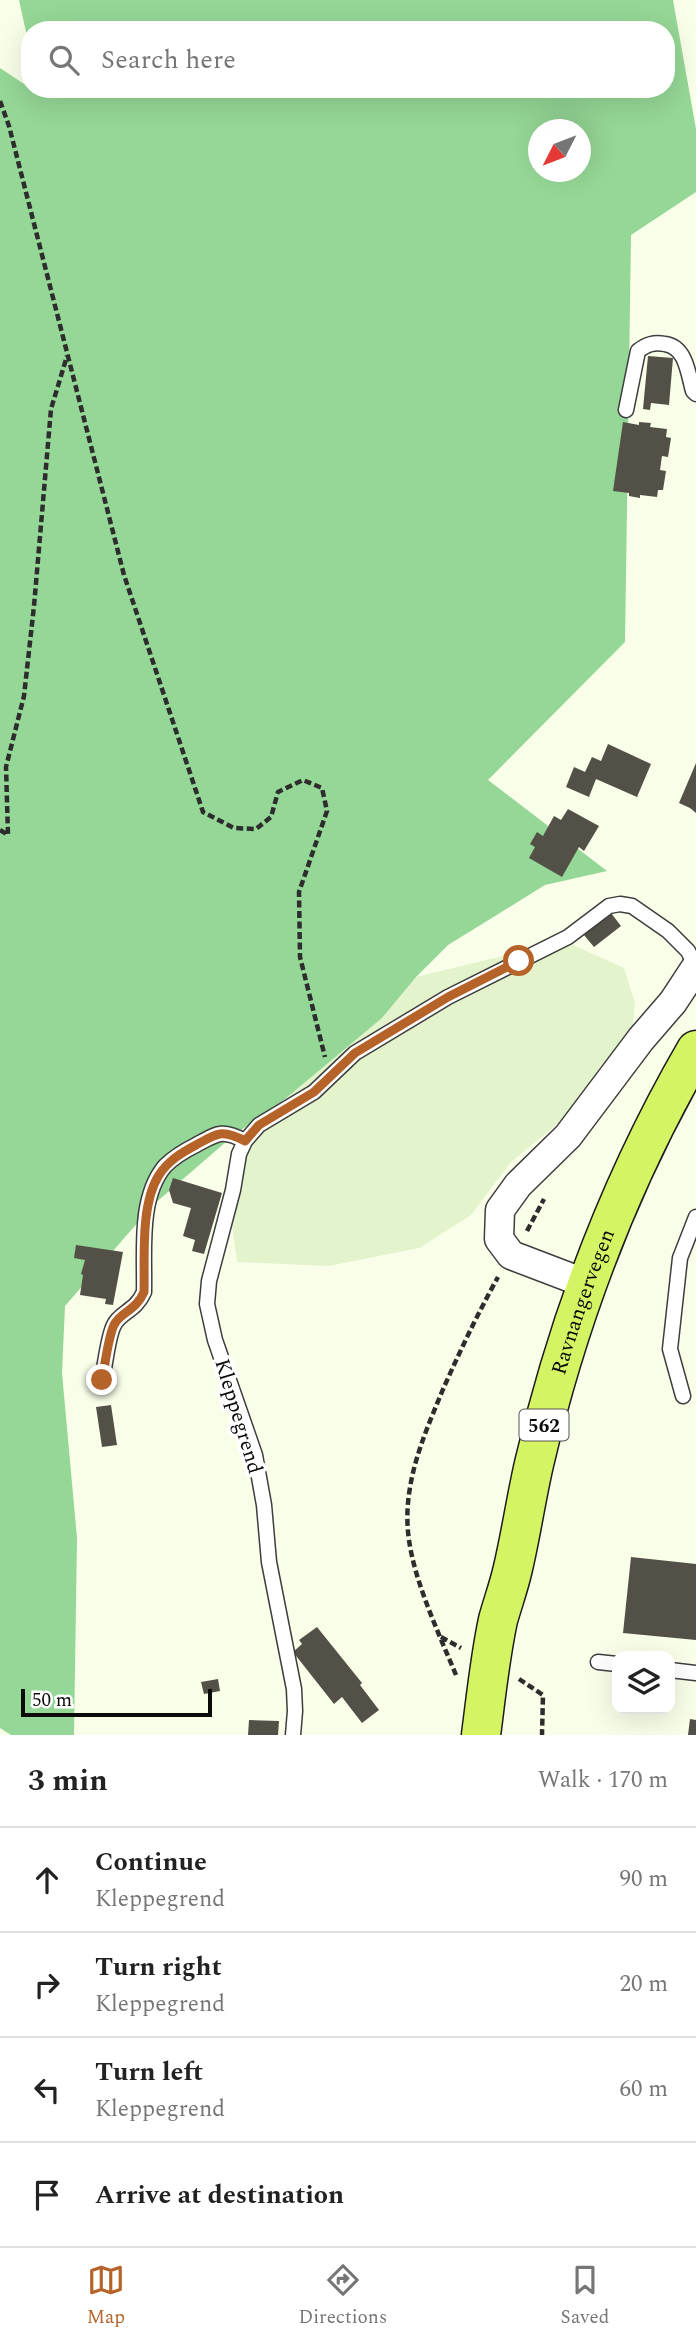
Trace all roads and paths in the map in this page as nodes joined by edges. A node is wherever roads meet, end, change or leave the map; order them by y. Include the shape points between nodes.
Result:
1 (0, 101) edge
2 (68, 355) junction
3 (696, 394) edge
4 (625, 410) dead end
5 (0, 830) edge
6 (696, 967) edge
7 (696, 1050) edge
8 (330, 1076) junction
9 (245, 1141) junction
10 (546, 1195) dead end
11 (696, 1217) edge
12 (511, 1255) junction
13 (587, 1284) junction
14 (102, 1380) dead end
15 (683, 1396) dead end
16 (513, 1569) junction
17 (598, 1662) dead end
18 (612, 1663) edge
19 (675, 1671) edge
20 (696, 1673) edge
21 (457, 1679) dead end
22 (519, 1679) dead end
23 (293, 1735) edge
24 (481, 1735) edge
25 (502, 1735) edge
26 (542, 1735) edge

1 - 2 path
2 - 5 path via 51,409 24,696 6,767 8,835
2 - 8 path via 124,575 203,813 234,828 256,829 271,817 278,792 303,780 321,788 327,811 299,892 300,957
3 - 4 lane via 682,355 673,345 647,344 638,351
6 - 8 lane via 688,951 641,912 632,906 609,906 568,937 400,1025 355,1053
6 - 12 street via 568,1136 518,1185 500,1210 499,1239
7 - 13 main road, Ravnangervegen / 562 via 626,1184
8 - 9 lane via 314,1092 259,1125
9 - 14 lane via 229,1133 214,1135 176,1156 157,1177 146,1214 144,1292 134,1309 114,1325
9 - 23 lane, Kleppegrend via 207,1304 255,1455 269,1562 294,1689
10 - 12 path
11 - 15 lane via 680,1258 670,1349
12 - 13 street
12 - 21 path via 465,1338 425,1432 410,1492 407,1520 412,1556
13 - 16 main road, Ravnangervegen / 562 via 537,1451
16 - 24 main road, Ravnangervegen / 562 via 498,1620
16 - 25 main road, Ravnangervegen / 562 via 515,1619
17 - 18 lane
19 - 20 lane
22 - 26 path via 543,1695

